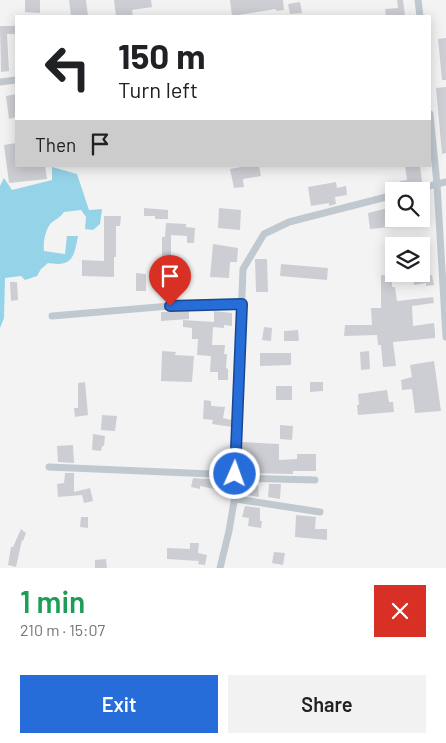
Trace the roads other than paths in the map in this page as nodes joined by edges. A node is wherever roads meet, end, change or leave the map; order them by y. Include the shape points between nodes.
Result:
1 (418, 0) edge
2 (420, 15) edge
3 (15, 80) edge
4 (0, 82) edge
5 (431, 124) edge
6 (446, 182) edge
7 (437, 184) junction
8 (430, 186) edge
9 (385, 197) edge
10 (242, 304) junction
11 (52, 316) dead end
12 (446, 337) edge
13 (49, 467) dead end
14 (236, 476) junction
15 (315, 480) dead end
16 (236, 499) junction
17 (320, 512) dead end
18 (220, 568) edge

1 - 2 street
3 - 4 street
5 - 7 street
6 - 7 street
7 - 8 street
7 - 12 street
9 - 10 street via 289,222 264,234 243,269
10 - 11 street via 170,306
10 - 14 street
13 - 14 street
14 - 15 street
14 - 16 street
16 - 17 street
16 - 18 street

